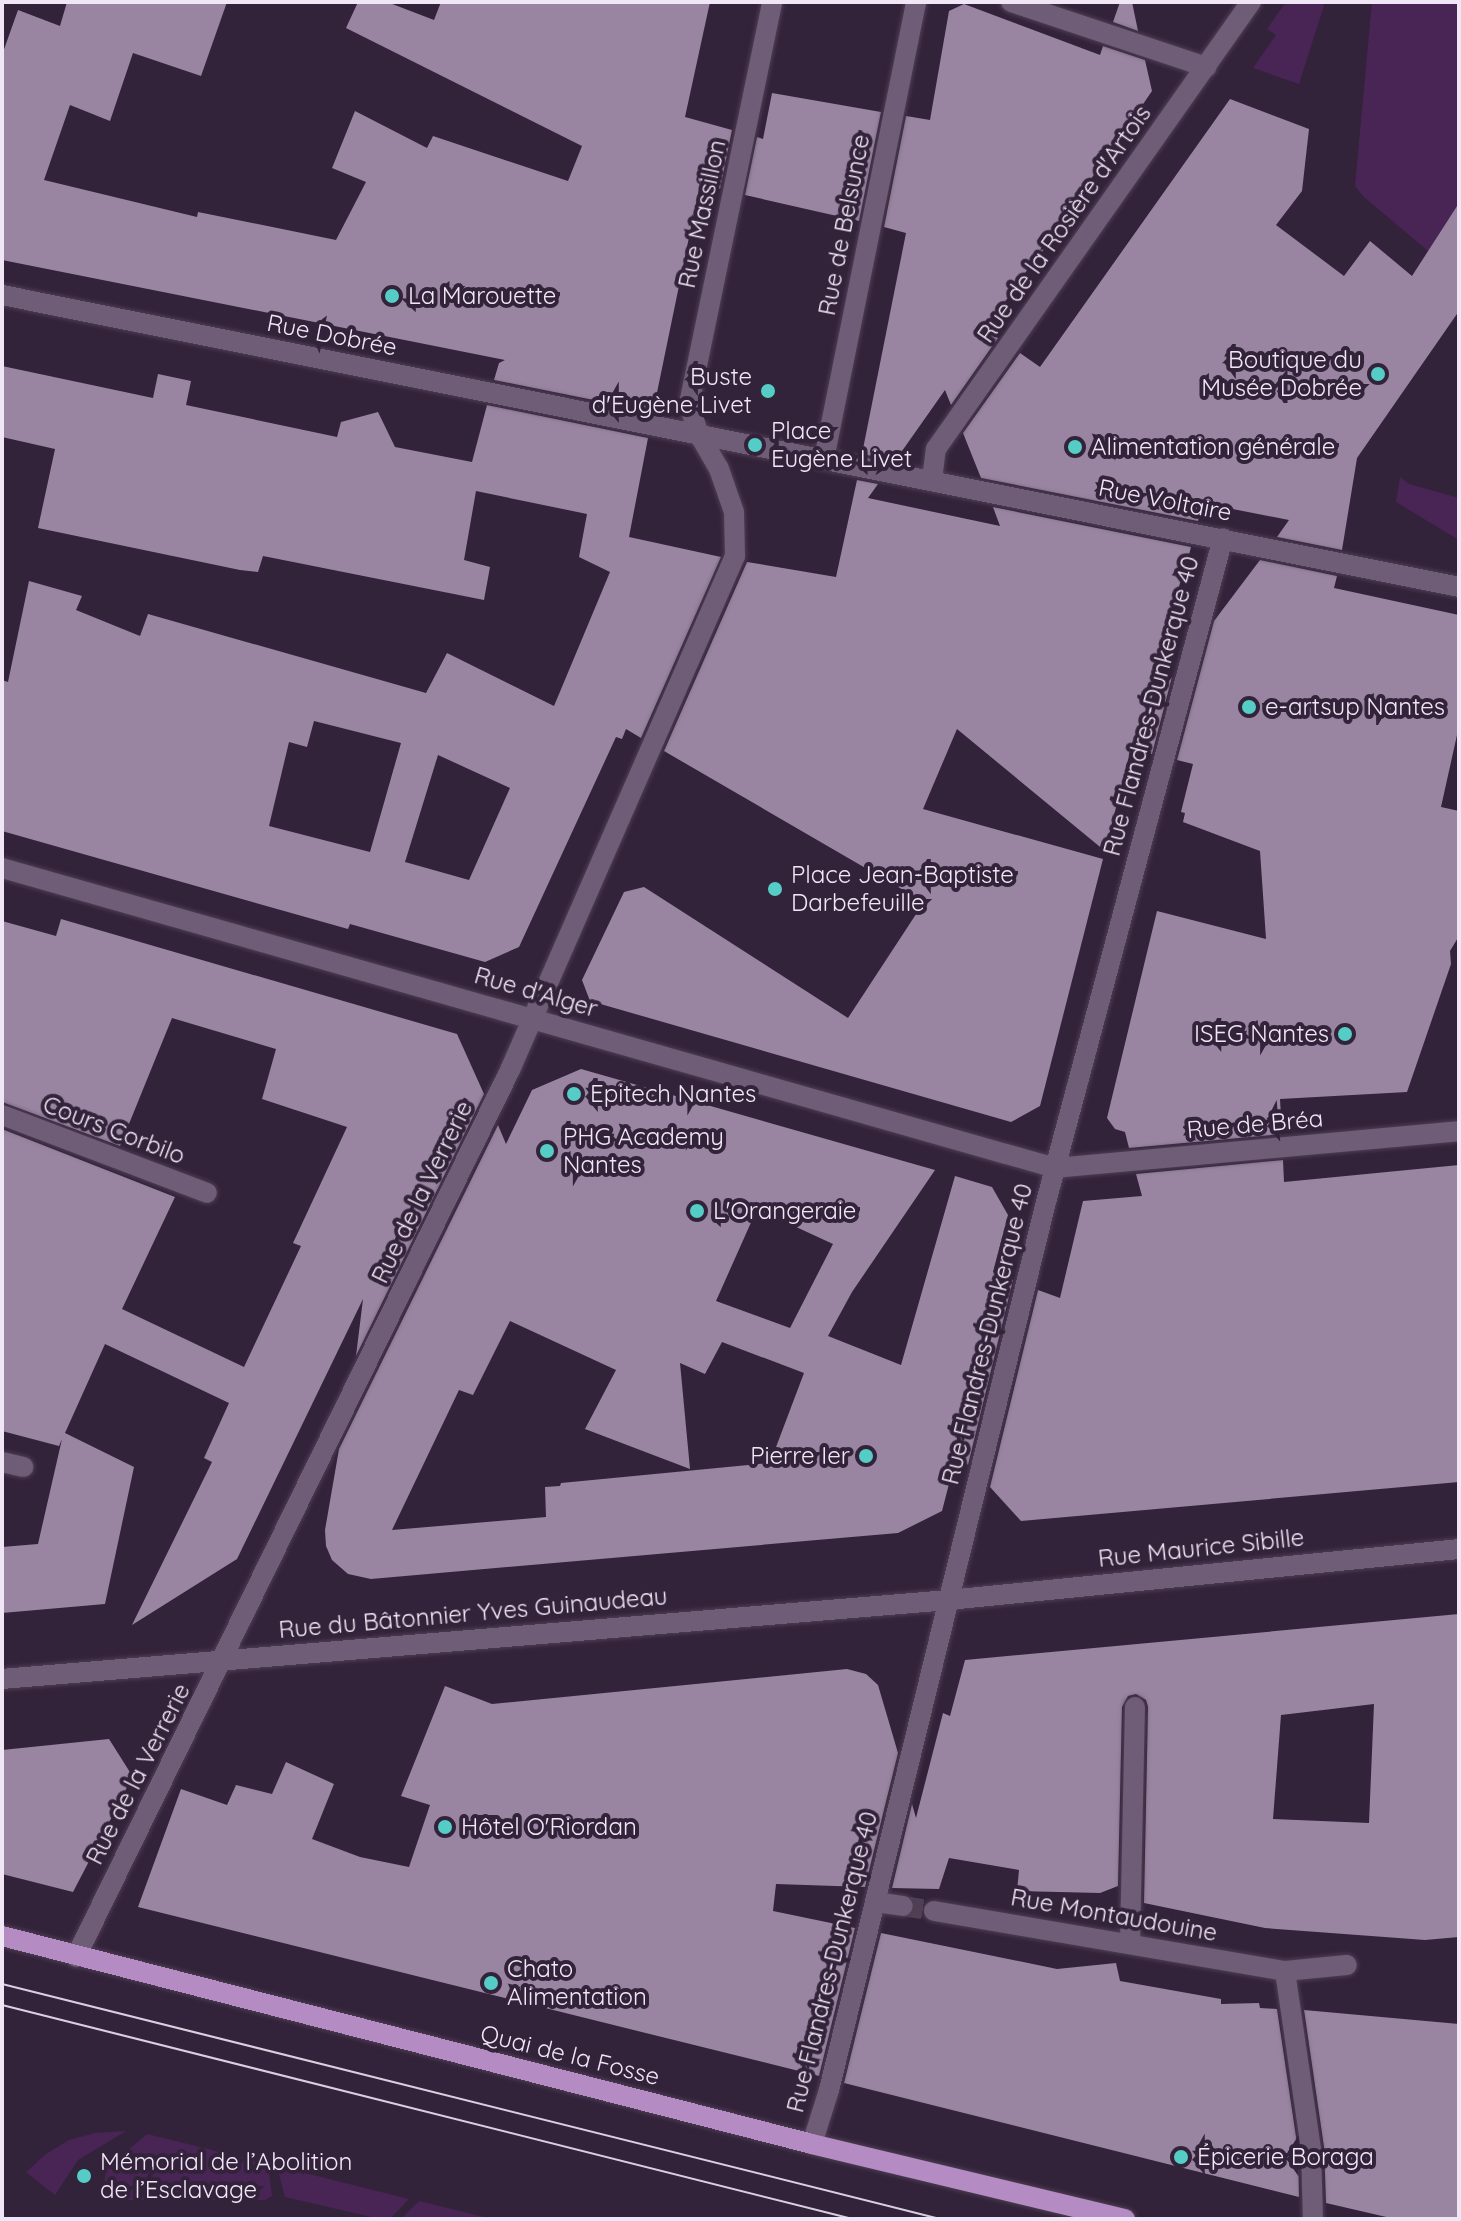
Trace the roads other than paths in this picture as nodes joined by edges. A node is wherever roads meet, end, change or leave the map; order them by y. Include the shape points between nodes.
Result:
1 (772, 2) edge
2 (916, 2) edge
3 (1011, 2) edge
4 (1251, 2) edge
5 (1206, 67) junction
6 (2, 295) edge
7 (699, 435) junction
8 (824, 459) junction
9 (932, 480) junction
10 (1223, 538) junction
11 (1459, 587) edge
12 (2, 868) edge
13 (533, 1018) junction
14 (2, 1115) edge
15 (1459, 1131) edge
16 (1055, 1168) junction
17 (207, 1193) dead end
18 (2, 1462) edge
19 (23, 1467) dead end
20 (1459, 1549) edge
21 (949, 1600) junction
22 (224, 1660) junction
23 (2, 1679) edge
24 (1135, 1707) dead end
25 (875, 1902) junction
26 (903, 1906) tunnel mouth
27 (934, 1911) tunnel mouth
28 (2, 1936) edge
29 (1130, 1943) junction
30 (76, 1957) junction
31 (1347, 1965) dead end
32 (1285, 1971) junction
33 (812, 2144) junction
34 (1125, 2219) edge
35 (1313, 2219) edge

1 - 7 street, Rue Massillon via 689,404
2 - 8 street, Rue de Belsunce
3 - 5 street
4 - 5 street, Rue de la Rosière d'Artois
5 - 9 street, Rue de la Rosière d'Artois via 936,449
6 - 7 street, Rue Dobrée
7 - 8 street
7 - 13 street, Rue de la Verrerie via 719,469 734,512 737,551
8 - 9 street, Rue Voltaire
9 - 10 street, Rue Voltaire
10 - 11 street, Rue Voltaire
10 - 16 street, Rue Flandres-Dunkerque 40
12 - 13 street, Rue d'Alger
13 - 16 street, Rue d'Alger
13 - 22 street, Rue de la Verrerie
14 - 17 street, Cours Corbilo
15 - 16 street, Rue de Bréa
16 - 21 street, Rue Flandres-Dunkerque 40
18 - 19 street
20 - 21 street, Rue Maurice Sibille
21 - 22 street, Rue du Bâtonnier Yves Guinaudeau
21 - 25 street, Rue Flandres-Dunkerque 40
22 - 23 street, Rue du Bâtonnier Yves Guinaudeau
22 - 30 street, Rue de la Verrerie
24 - 29 street
25 - 26 street
25 - 33 street, Rue Flandres-Dunkerque 40
27 - 29 street, Rue Montaudouine
28 - 30 main road, Quai de la Fosse
29 - 32 street, Rue Montaudouine
30 - 33 main road, Quai de la Fosse
31 - 32 street, Rue Montaudouine
32 - 35 street via 1311,2149
33 - 34 main road, Quai de la Fosse

